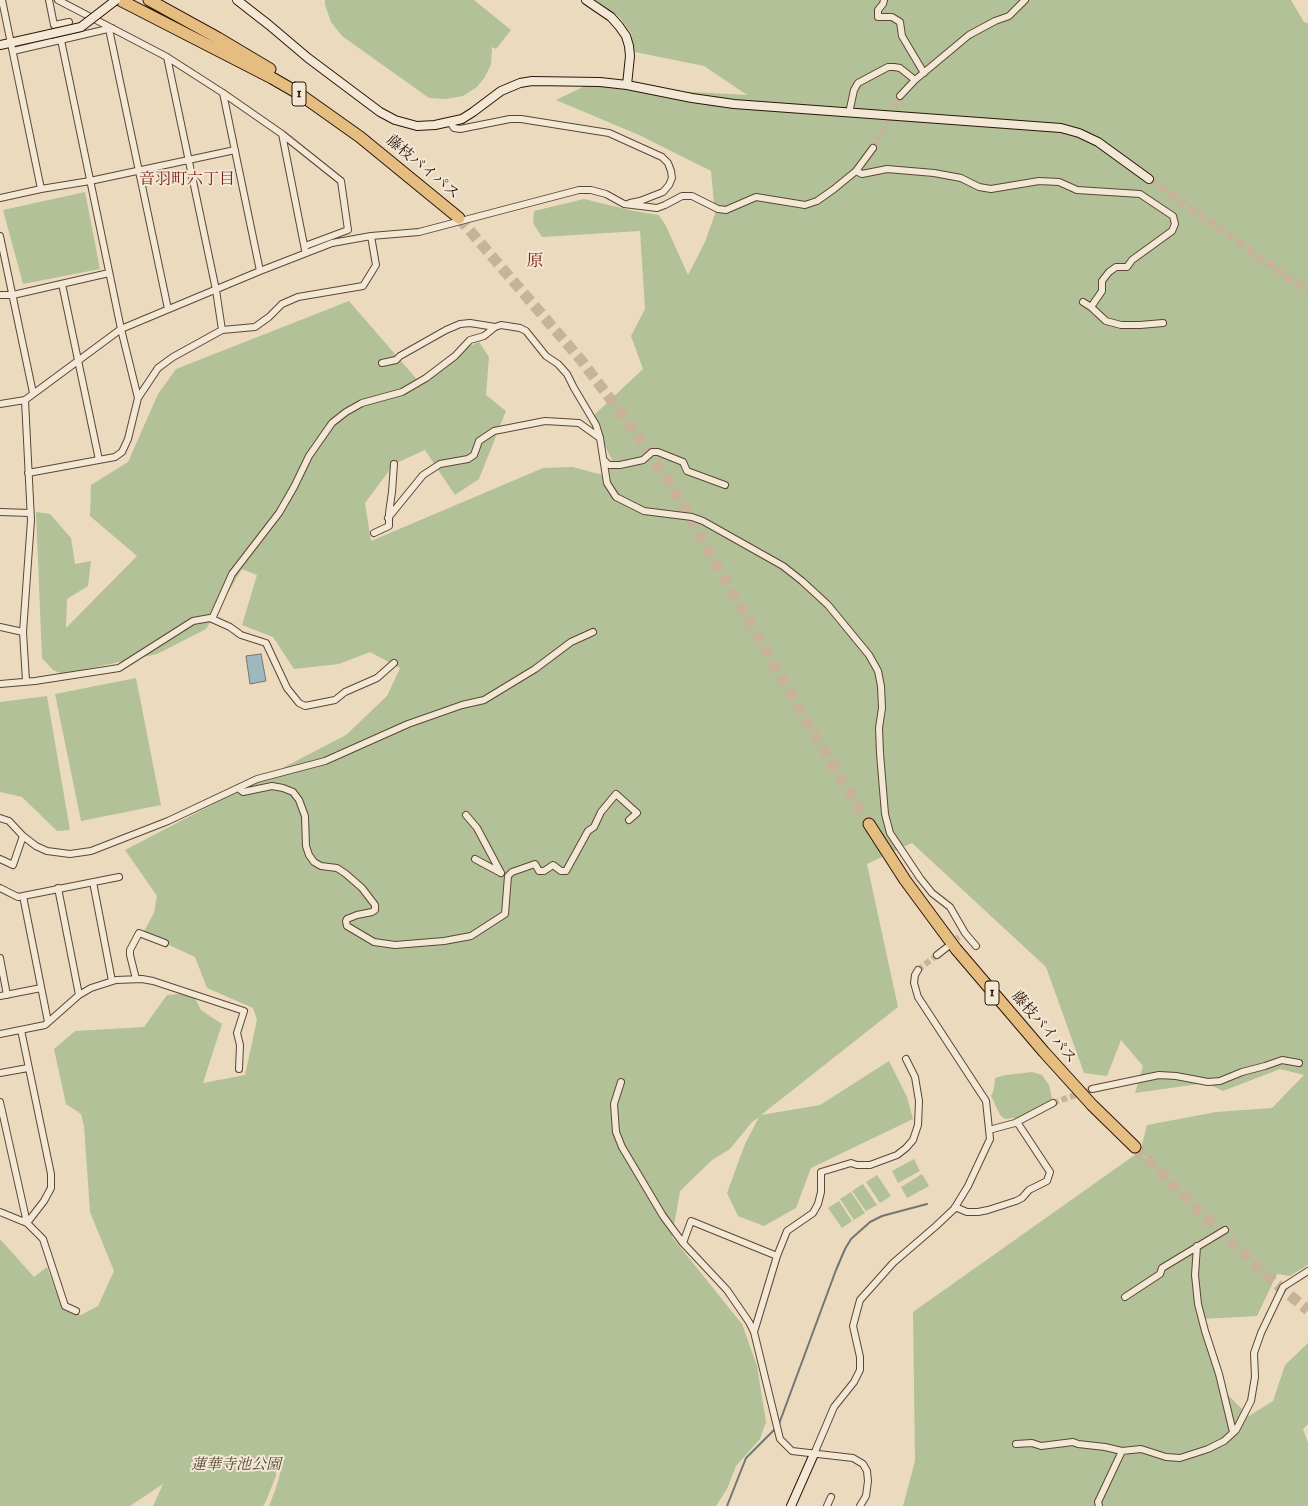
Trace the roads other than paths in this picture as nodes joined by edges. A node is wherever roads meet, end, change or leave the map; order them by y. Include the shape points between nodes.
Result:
1 (2, 0) edge
2 (49, 0) edge
3 (58, 0) edge
4 (116, 0) edge
5 (120, 0) edge
6 (149, 0) edge
7 (237, 0) edge
8 (586, 0) edge
9 (884, 0) edge
10 (1025, 0) edge
11 (68, 22) dead end
12 (111, 29) junction
13 (60, 40) junction
14 (0, 45) edge
15 (12, 47) junction
16 (167, 58) junction
17 (924, 73) junction
18 (915, 80) junction
19 (627, 85) junction
20 (223, 93) junction
21 (900, 96) tunnel mouth
22 (849, 113) junction
23 (450, 122) junction
24 (282, 134) junction
25 (873, 148) tunnel mouth
26 (235, 150) junction
27 (187, 160) junction
28 (139, 170) junction
29 (856, 171) junction
30 (1149, 179) tunnel mouth
31 (90, 181) junction
32 (41, 189) junction
33 (0, 198) edge
34 (624, 204) junction
35 (0, 236) edge
36 (371, 236) junction
37 (305, 246) junction
38 (2, 250) edge
39 (306, 254) junction
40 (260, 271) junction
41 (109, 273) junction
42 (62, 284) junction
43 (216, 290) junction
44 (0, 295) edge
45 (13, 295) junction
46 (1083, 302) dead end
47 (1091, 307) junction
48 (168, 309) junction
49 (1163, 323) dead end
50 (495, 327) junction
51 (121, 329) junction
52 (222, 330) junction
53 (78, 360) junction
54 (382, 362) dead end
55 (33, 393) junction
56 (138, 398) junction
57 (25, 400) junction
58 (0, 404) edge
59 (600, 438) junction
60 (99, 460) junction
61 (604, 460) junction
62 (394, 464) dead end
63 (28, 473) junction
64 (725, 485) dead end
65 (0, 512) edge
66 (30, 512) junction
67 (388, 518) junction
68 (374, 533) dead end
69 (212, 619) junction
70 (0, 627) edge
71 (23, 632) junction
72 (594, 632) dead end
73 (394, 664) dead end
74 (26, 681) junction
75 (0, 684) edge
76 (238, 788) junction
77 (466, 815) dead end
78 (0, 818) edge
79 (629, 820) dead end
80 (869, 824) tunnel mouth
81 (23, 836) junction
82 (475, 858) dead end
83 (0, 859) edge
84 (501, 873) junction
85 (119, 876) dead end
86 (508, 876) junction
87 (94, 882) junction
88 (0, 888) edge
89 (58, 888) junction
90 (23, 896) junction
91 (966, 933) junction
92 (959, 937) tunnel mouth
93 (165, 943) dead end
94 (976, 946) dead end
95 (946, 948) tunnel mouth
96 (937, 955) tunnel mouth
97 (0, 958) edge
98 (918, 970) tunnel mouth
99 (136, 979) junction
100 (112, 981) junction
101 (42, 988) junction
102 (7, 995) junction
103 (79, 995) junction
104 (0, 996) edge
105 (48, 1022) junction
106 (21, 1030) junction
107 (0, 1034) edge
108 (906, 1059) dead end
109 (1299, 1063) dead end
110 (28, 1068) junction
111 (239, 1069) dead end
112 (0, 1073) edge
113 (621, 1082) dead end
114 (1092, 1089) tunnel mouth
115 (0, 1102) edge
116 (1053, 1103) tunnel mouth
117 (1017, 1122) junction
118 (989, 1130) junction
119 (1135, 1147) tunnel mouth
120 (955, 1207) junction
121 (0, 1212) edge
122 (27, 1223) junction
123 (1225, 1230) dead end
124 (683, 1243) junction
125 (1197, 1246) junction
126 (777, 1256) junction
127 (1308, 1271) edge
128 (1124, 1297) dead end
129 (76, 1311) dead end
130 (754, 1332) junction
131 (1233, 1432) junction
132 (1016, 1444) dead end
133 (1122, 1451) junction
134 (814, 1454) junction
135 (832, 1497) dead end
136 (791, 1506) edge
137 (827, 1506) edge
138 (860, 1506) edge
139 (1099, 1506) edge

1 - 15 street
2 - 11 street via 54,25
3 - 12 street
4 - 15 street, bridge via 81,27
5 - 6 highway, 藤枝バイパス / 1 via 298,93 360,137 459,218 386,152 326,106 218,38
7 - 23 street via 380,112 395,120 417,126
8 - 19 street via 611,17 626,36 630,56
9 - 17 street via 878,10 878,17 892,17 900,22 902,36
10 - 17 street via 1009,16 969,35
12 - 13 street
12 - 16 street
12 - 28 street
13 - 15 street
13 - 31 street
14 - 15 street
15 - 32 street
16 - 20 street
16 - 27 street
17 - 18 street
18 - 21 street
18 - 22 street via 900,68 888,67 858,83
19 - 22 street via 734,104
19 - 23 street via 600,82 520,83 501,91 468,116
20 - 24 street
20 - 26 street
22 - 30 street via 1061,128 1098,142
23 - 34 street via 454,128 460,129 521,119 609,133 662,157 671,171 669,185 663,192
24 - 37 street
24 - 37 street via 341,181 348,230
25 - 29 street
26 - 27 street
26 - 40 street
27 - 28 street
27 - 43 street
28 - 31 street
28 - 48 street
29 - 34 street via 817,201 805,205 756,197 726,210 718,209 692,196 682,196 657,208
29 - 47 street via 862,174 887,169 934,173 961,178 979,187 991,189 1039,181 1059,182 1077,190 1140,194 1173,216 1176,224 1172,231 1132,260 1127,267 1116,267 1109,272 1102,280 1102,291
31 - 32 street
31 - 41 street
32 - 33 street
34 - 36 street via 606,194 579,190 419,232
35 - 38 street
36 - 39 street via 332,243
36 - 52 street via 376,265 363,286 298,297 282,304 255,327
37 - 39 street
38 - 45 street
39 - 40 street
40 - 43 street
41 - 42 street
41 - 51 street
42 - 45 street
42 - 53 street
43 - 48 street
43 - 52 street
44 - 45 street
45 - 55 street
46 - 47 street
47 - 49 street via 1106,321 1120,325
48 - 51 street
50 - 54 street via 460,324 396,360
50 - 59 street via 509,326 526,331 546,356 558,364 567,374 596,425
50 - 69 street via 484,336 470,340 455,356 426,378 402,392 362,404 332,423 309,456 280,513 232,574
51 - 53 street
51 - 56 street
52 - 56 street via 158,368
53 - 55 street
53 - 60 street
55 - 57 street
56 - 60 street via 128,440 122,452 115,457
57 - 58 street
57 - 63 street
59 - 61 street
59 - 67 street via 579,423 545,421 494,431 480,441 474,455 468,460 440,464 423,475
60 - 63 street
61 - 64 street via 609,465 620,465 644,460 652,452 658,452 683,462 687,471
61 - 91 street via 607,483 616,497 644,511 692,517 703,521 783,566 828,605 869,655 878,671 881,686 880,753 885,814 890,833 920,878 932,893 950,907
62 - 67 street
63 - 66 street
65 - 66 street
66 - 71 street
67 - 68 street via 389,526
69 - 73 street via 241,635 266,643 287,688 299,703 305,706 335,700 345,692 377,678
69 - 74 street via 193,621 119,668
70 - 71 street
71 - 74 street
72 - 76 street via 571,642 535,669 484,700 408,724 325,762 268,776
74 - 75 street
76 - 81 street via 168,821 91,851 56,853 36,846
76 - 86 street via 243,792 272,786 293,792 305,816 306,846 314,862 321,866 337,868 346,874 362,888 375,905 372,912 353,916 346,922 347,926 374,942 395,945 472,936 505,914
77 - 84 street via 477,828
78 - 81 street via 9,821
79 - 86 street via 637,813 616,794 601,812 594,827 588,831 566,871 552,865 544,871 539,871 535,864 512,872
80 - 119 highway, 藤枝バイパス / 1 via 905,880 956,949 1049,1058
81 - 83 street via 13,865
82 - 84 street
84 - 86 street
85 - 87 street
87 - 89 street
87 - 100 street
88 - 90 street via 18,897
89 - 90 street
89 - 103 street
90 - 101 street
91 - 92 street
91 - 94 street
93 - 99 street via 140,933 130,950
95 - 96 street
97 - 102 street
98 - 118 street via 914,983 918,997 983,1095
99 - 100 street
99 - 111 street via 153,981 244,1011 237,1033 240,1044
100 - 103 street
101 - 102 street
101 - 105 street
102 - 104 street
103 - 105 street
105 - 106 street via 45,1025
106 - 107 street
106 - 110 street
108 - 126 street via 916,1077 919,1101 918,1125 913,1140 897,1155 876,1163 857,1166 851,1163 821,1172 818,1204 813,1213 787,1231
109 - 114 street via 1282,1060 1220,1081 1208,1082 1159,1075
110 - 112 street
110 - 122 street via 52,1188
113 - 124 street via 614,1104 616,1132 663,1216
115 - 122 street
116 - 117 street
117 - 118 street
117 - 120 street via 1050,1172 1047,1181 1029,1190 1016,1201 988,1210 967,1212
118 - 120 street via 990,1139
120 - 134 street via 893,1263 860,1300 853,1326 860,1357 860,1370 854,1382 834,1406
121 - 122 street
122 - 129 street via 43,1239 65,1306
123 - 125 street
124 - 126 street via 691,1221
124 - 130 street via 727,1290
125 - 128 street via 1162,1268 1160,1274
125 - 131 street via 1195,1276 1198,1304
126 - 130 street
127 - 131 street via 1283,1288 1278,1295 1254,1353 1255,1377 1251,1400
130 - 134 street via 780,1439 792,1451
131 - 133 street via 1224,1441 1208,1449 1180,1458 1166,1457 1141,1449
132 - 133 street via 1032,1443 1041,1446 1073,1442
133 - 139 street via 1098,1502
134 - 136 street
134 - 138 street via 854,1458 863,1464 868,1481 866,1496
135 - 137 street

